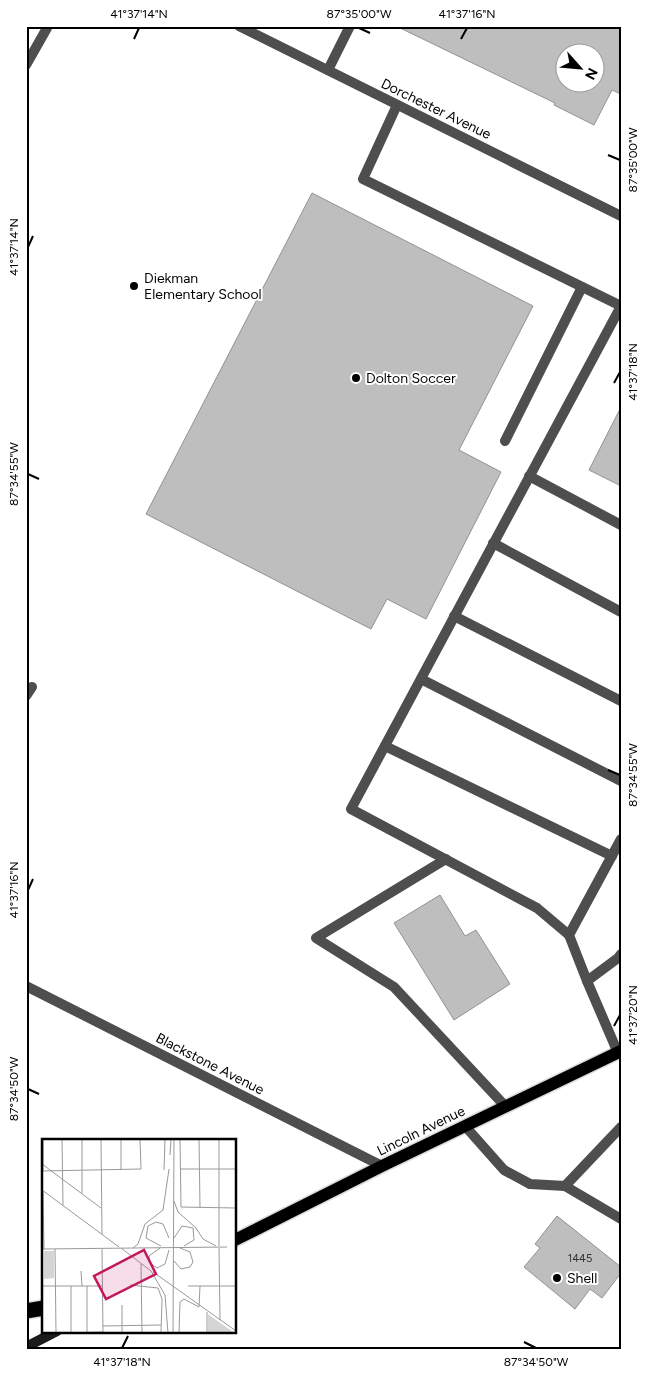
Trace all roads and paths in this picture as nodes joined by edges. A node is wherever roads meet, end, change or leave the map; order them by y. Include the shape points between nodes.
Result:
1 (239, 26) edge
2 (350, 26) edge
3 (47, 28) dead end
4 (26, 65) edge
5 (328, 70) junction
6 (397, 105) junction
7 (621, 216) edge
8 (582, 287) junction
9 (621, 306) edge
10 (505, 441) dead end
11 (530, 476) junction
12 (621, 525) edge
13 (493, 543) junction
14 (621, 612) edge
15 (454, 616) junction
16 (421, 679) junction
17 (32, 686) dead end
18 (26, 696) edge
19 (621, 701) edge
20 (385, 746) junction
21 (621, 781) edge
22 (621, 839) edge
23 (612, 856) junction
24 (446, 859) junction
25 (569, 935) junction
26 (621, 954) edge
27 (587, 981) junction
28 (26, 986) edge
29 (619, 1052) edge
30 (506, 1106) junction
31 (465, 1126) junction
32 (621, 1127) edge
33 (382, 1166) junction
34 (565, 1186) junction
35 (621, 1219) edge
36 (236, 1239) edge
37 (42, 1308) edge
38 (26, 1311) edge
39 (55, 1332) edge
40 (26, 1347) edge

1 - 5 street, Dorchester Avenue
2 - 5 street
3 - 4 street
5 - 6 street, Dorchester Avenue
6 - 7 street, Dorchester Avenue
6 - 8 street via 363,178
8 - 9 street
8 - 10 street
9 - 11 street
11 - 12 street
11 - 13 street
13 - 14 street
13 - 15 street
15 - 16 street
15 - 19 street
16 - 20 street
16 - 21 street
17 - 18 street
20 - 23 street
20 - 24 street via 351,809
22 - 23 street
23 - 25 street
24 - 25 street via 537,908
24 - 30 street via 316,938 394,987
25 - 27 street
26 - 27 street
27 - 29 street
28 - 33 street, Blackstone Avenue
29 - 30 main road, Lincoln Avenue
30 - 31 main road, Lincoln Avenue
31 - 33 main road, Lincoln Avenue
31 - 34 street via 504,1170 530,1184
32 - 34 street
33 - 36 main road, Lincoln Avenue
34 - 35 street
37 - 38 highway
39 - 40 street

